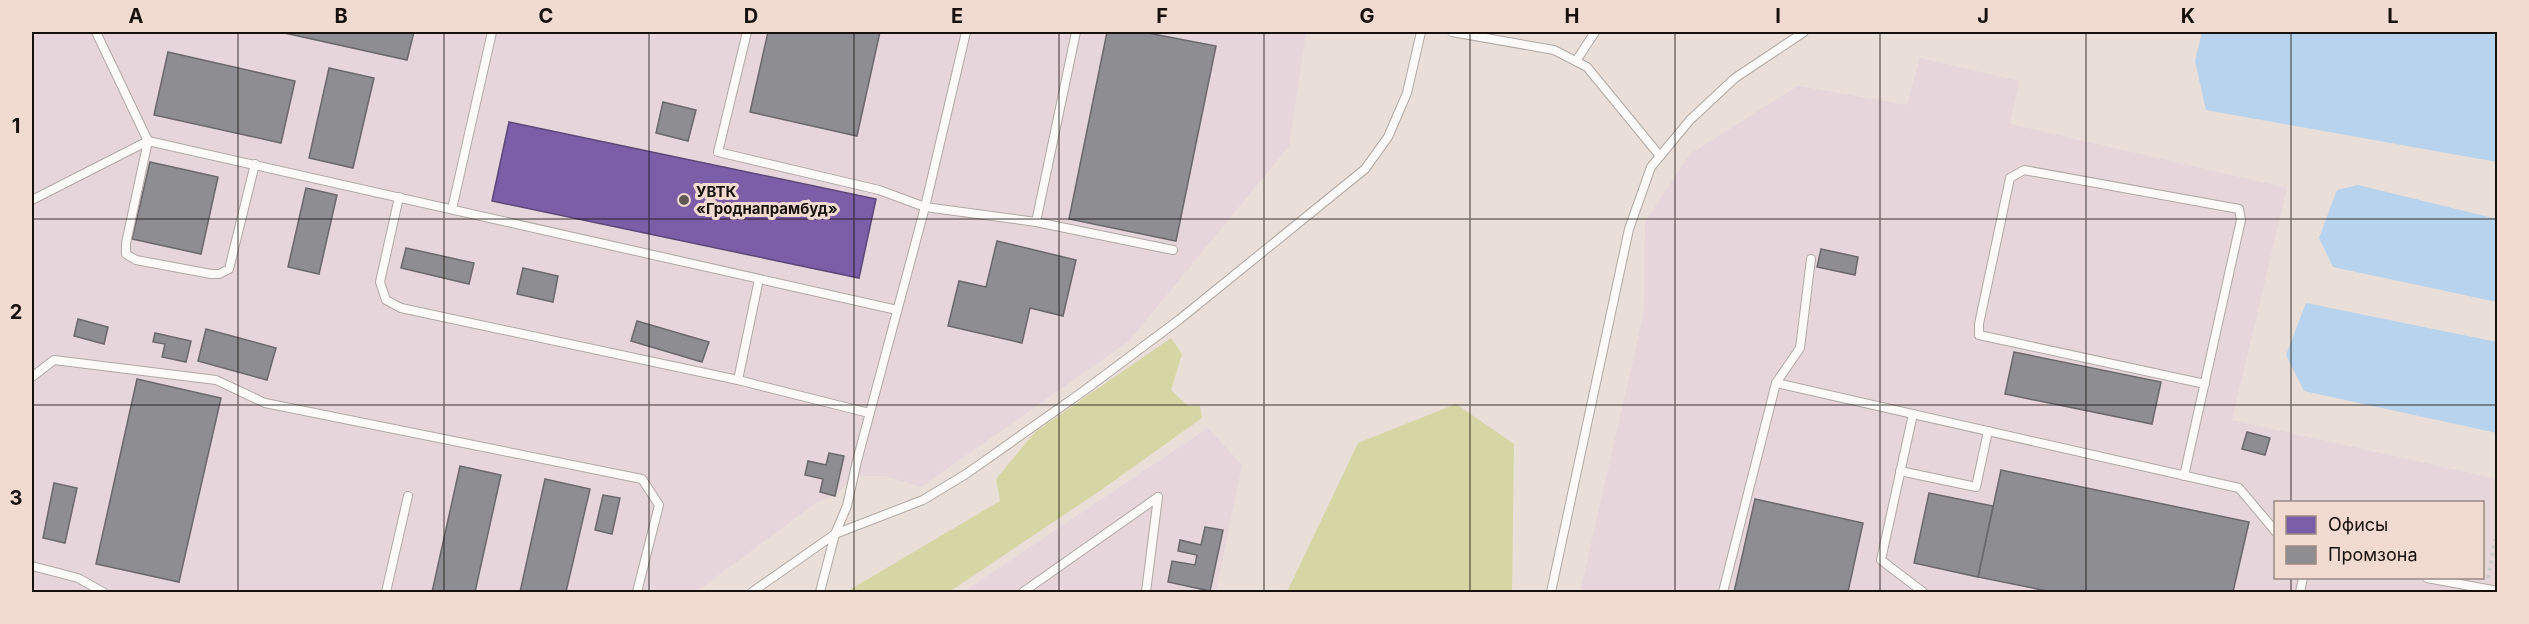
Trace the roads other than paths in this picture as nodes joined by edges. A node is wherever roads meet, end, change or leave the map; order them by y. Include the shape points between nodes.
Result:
1 (96, 32) edge
2 (492, 32) edge
3 (747, 32) edge
4 (966, 32) edge
5 (1076, 32) edge
6 (1421, 32) edge
7 (1452, 32) edge
8 (1595, 32) edge
9 (1804, 32) edge
10 (1576, 61) junction
11 (148, 141) junction
12 (1660, 156) junction
13 (255, 164) junction
14 (399, 197) junction
15 (32, 200) edge
16 (925, 207) junction
17 (452, 209) junction
18 (1036, 222) junction
19 (1173, 250) dead end
20 (1811, 259) dead end
21 (759, 279) junction
22 (897, 310) junction
23 (32, 377) edge
24 (738, 380) junction
25 (1776, 382) junction
26 (2205, 384) dead end
27 (869, 414) junction
28 (1913, 414) junction
29 (1988, 431) junction
30 (1900, 471) junction
31 (2184, 476) junction
32 (408, 496) dead end
33 (2274, 530) edge
34 (835, 534) junction
35 (32, 566) edge
36 (2433, 579) edge
37 (2498, 591) edge
38 (103, 592) edge
39 (386, 592) edge
40 (637, 592) edge
41 (752, 592) edge
42 (820, 592) edge
43 (1023, 592) edge
44 (1146, 592) edge
45 (1551, 592) edge
46 (1723, 592) edge
47 (1923, 592) edge

1 - 11 lane
2 - 17 lane
3 - 16 lane via 718,152 879,190
4 - 16 lane
5 - 18 lane
6 - 34 lane via 1407,93 1388,137 1365,169 1180,319 966,474 923,500
7 - 10 lane via 1554,50
8 - 10 lane
9 - 12 lane via 1735,78 1689,120
10 - 12 lane via 1587,67
11 - 13 lane
11 - 13 lane via 126,243 126,254 136,260 211,274 229,269
11 - 15 lane
12 - 45 lane via 1651,167 1629,229
13 - 14 lane
14 - 17 lane
14 - 24 lane via 380,282 386,300 401,308
16 - 18 lane
16 - 22 lane
17 - 21 lane
18 - 19 lane
20 - 25 lane via 1800,348
21 - 22 lane
21 - 24 lane
22 - 27 lane
23 - 40 lane via 54,360 216,380 266,403 642,479 659,505
24 - 27 lane
25 - 28 lane
25 - 46 lane
26 - 31 lane via 2194,382 2103,362 1979,334 2010,178 2024,170 2239,209 2241,220 2213,348 2205,383 2202,394
27 - 34 lane via 847,506
28 - 29 lane
28 - 30 lane
29 - 30 lane via 1976,487
29 - 31 lane
30 - 47 lane via 1881,560
31 - 33 lane via 2239,488
32 - 39 lane
34 - 41 lane
34 - 42 lane
35 - 38 lane via 78,578
36 - 37 lane
43 - 44 lane via 1158,497

